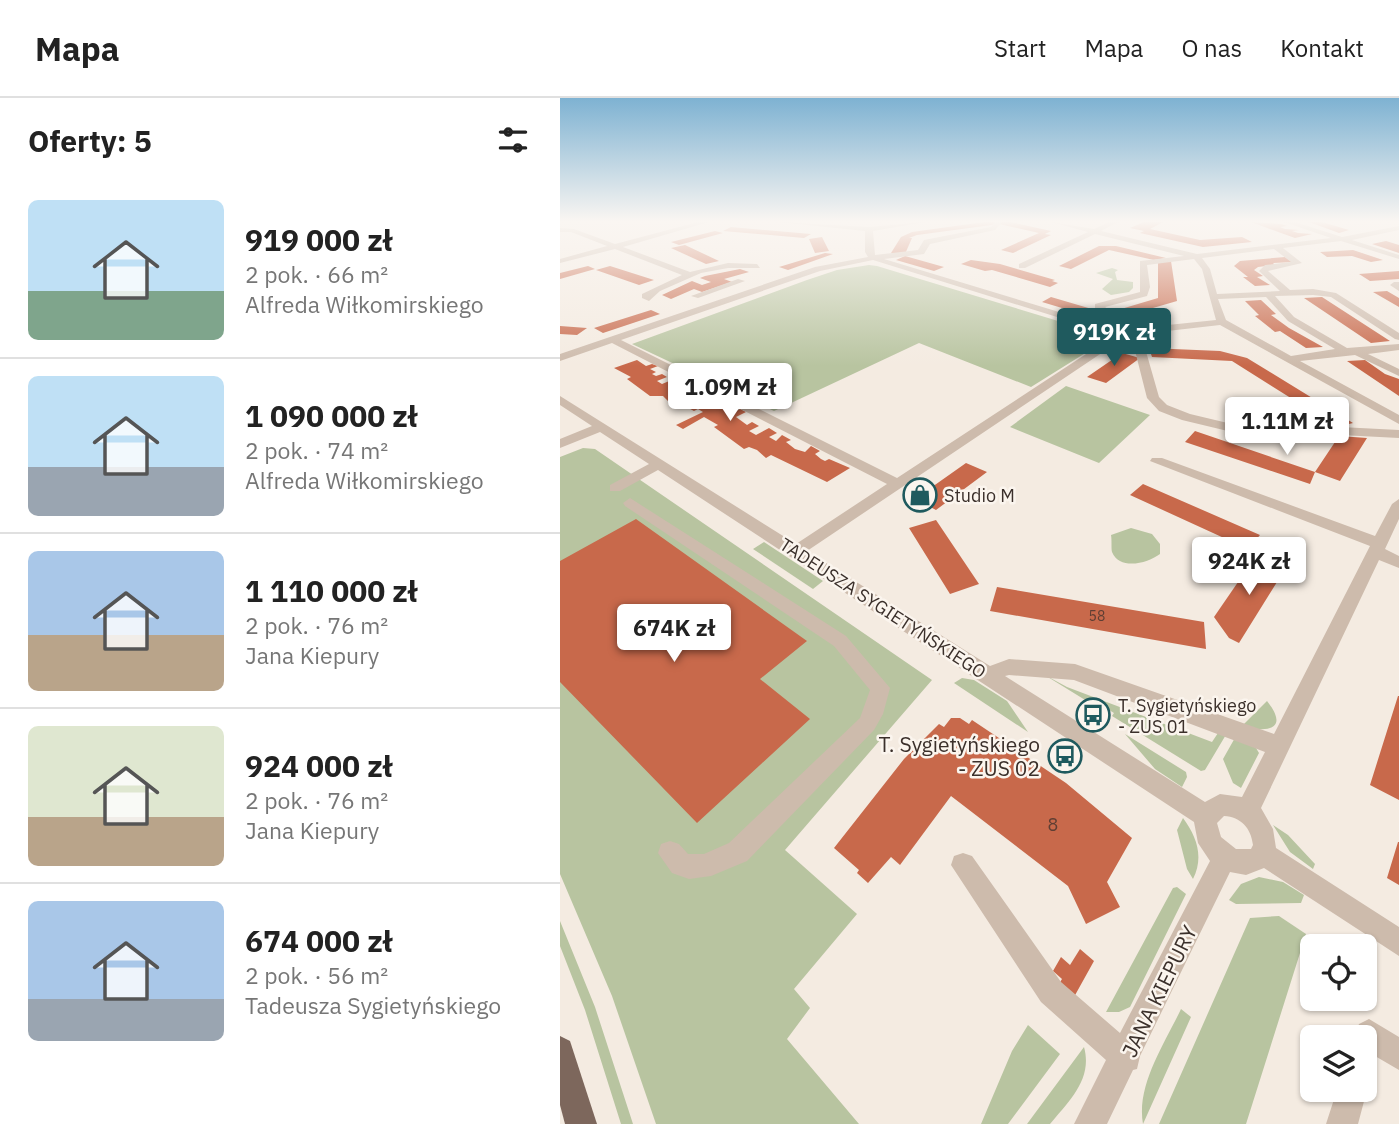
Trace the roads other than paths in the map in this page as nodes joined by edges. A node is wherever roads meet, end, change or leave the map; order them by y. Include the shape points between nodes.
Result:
1 (677, 270) edge
2 (711, 270) edge
3 (815, 270) edge
4 (914, 270) edge
5 (1144, 270) edge
6 (1206, 270) edge
7 (1265, 270) edge
8 (688, 274) junction
9 (764, 288) junction
10 (1288, 293) junction
11 (1268, 294) junction
12 (1212, 297) junction
13 (649, 298) dead end
14 (715, 304) junction
15 (1222, 322) junction
16 (1129, 332) junction
17 (1399, 337) edge
18 (613, 340) junction
19 (1399, 346) edge
20 (1351, 351) junction
21 (560, 358) edge
22 (1291, 359) junction
23 (1399, 373) edge
24 (560, 400) edge
25 (1399, 420) edge
26 (595, 423) junction
27 (560, 432) edge
28 (1399, 434) edge
29 (560, 444) edge
30 (1157, 461) dead end
31 (659, 464) junction
32 (898, 484) junction
33 (615, 488) dead end
34 (630, 503) dead end
35 (1399, 504) edge
36 (1378, 548) junction
37 (795, 552) junction
38 (1399, 562) edge
39 (991, 678) junction
40 (1278, 749) junction
41 (1247, 811) junction
42 (1207, 817) junction
43 (670, 853) dead end
44 (1263, 853) junction
45 (1224, 858) junction
46 (963, 866) dead end
47 (1399, 943) edge
48 (1377, 1040) edge
49 (560, 1051) edge
50 (1399, 1055) edge
51 (1126, 1058) junction
52 (1348, 1102) edge
53 (1093, 1123) edge
54 (581, 1124) edge
55 (1342, 1124) edge

1 - 8 street
2 - 8 street
3 - 9 street
4 - 16 street
5 - 16 street via 1144,294 1098,306
6 - 12 street
7 - 10 street
8 - 13 street via 645,296
9 - 14 street
9 - 14 street via 738,279 694,295
10 - 11 street
10 - 17 street via 1333,295
11 - 12 street
11 - 20 street via 1291,319
12 - 15 street
14 - 18 street
15 - 16 street
15 - 22 street
16 - 28 street via 1153,398 1163,408 1261,435 1321,430
16 - 32 street
18 - 21 street
18 - 32 street
19 - 20 street
20 - 22 street
20 - 23 street
22 - 25 street
24 - 26 street, TADEUSZA SYGIETYŃSKIEGO
26 - 27 street
26 - 29 street
26 - 31 street, TADEUSZA SYGIETYŃSKIEGO
30 - 36 street
31 - 33 street
31 - 37 street, TADEUSZA SYGIETYŃSKIEGO
32 - 37 street
34 - 43 street via 840,640 880,688 867,724 738,852 700,866 682,865
35 - 36 street
36 - 38 street
36 - 40 street
37 - 39 street, TADEUSZA SYGIETYŃSKIEGO
39 - 40 street via 1009,667 1076,672
39 - 42 street, TADEUSZA SYGIETYŃSKIEGO
40 - 41 street
41 - 42 street via 1220,805
41 - 44 street via 1263,831
42 - 45 street via 1208,838
44 - 45 street via 1247,864
44 - 47 street
45 - 51 street, JANA KIEPURY
46 - 51 street via 1051,992
48 - 50 street
49 - 54 main road
51 - 53 street, JANA KIEPURY
52 - 55 street

